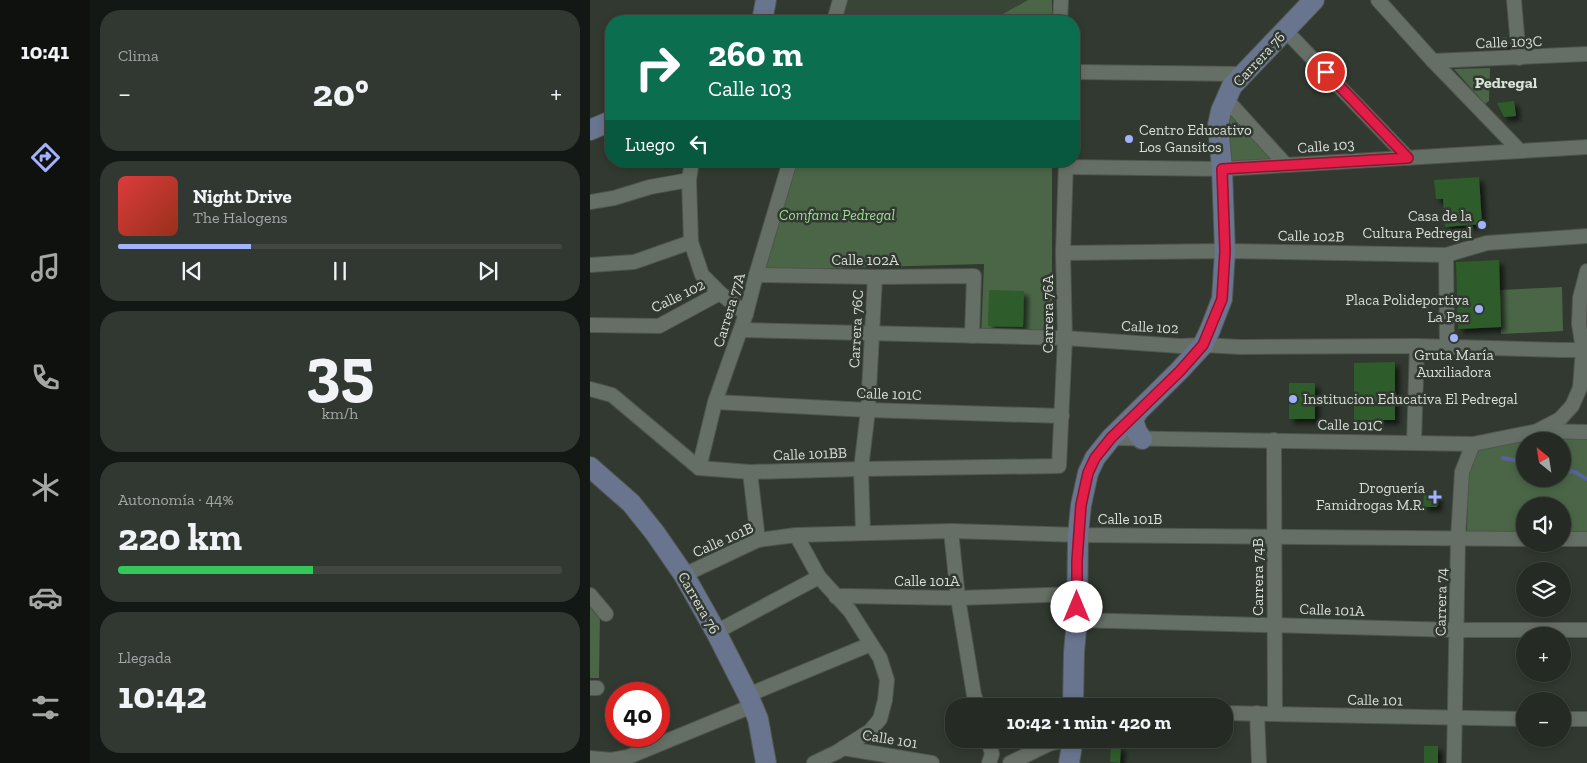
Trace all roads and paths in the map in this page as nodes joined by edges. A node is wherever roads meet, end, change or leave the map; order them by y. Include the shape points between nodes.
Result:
1 (766, 0) edge
2 (840, 0) edge
3 (1061, 0) edge
4 (1314, 0) edge
5 (1378, 0) edge
6 (1514, 0) edge
7 (763, 15) edge
8 (836, 15) edge
9 (1060, 15) edge
10 (1285, 30) junction
11 (1587, 54) edge
12 (1519, 58) junction
13 (1433, 61) junction
14 (1080, 72) edge
15 (1243, 74) junction
16 (1225, 98) junction
17 (605, 124) edge
18 (590, 130) edge
19 (1587, 146) edge
20 (1520, 151) junction
21 (1408, 158) junction
22 (1080, 164) edge
23 (1286, 165) junction
24 (691, 167) edge
25 (788, 167) edge
26 (1066, 167) edge
27 (1222, 169) junction
28 (689, 180) junction
29 (590, 202) edge
30 (1587, 236) edge
31 (691, 242) junction
32 (1225, 251) junction
33 (1063, 253) junction
34 (1446, 255) junction
35 (590, 265) edge
36 (1587, 271) edge
37 (756, 275) junction
38 (875, 277) junction
39 (720, 293) junction
40 (746, 314) junction
41 (590, 325) edge
42 (741, 330) junction
43 (872, 333) junction
44 (972, 336) junction
45 (1065, 338) junction
46 (1203, 345) junction
47 (1417, 346) junction
48 (1448, 347) junction
49 (1585, 350) edge
50 (590, 389) edge
51 (714, 402) junction
52 (868, 410) junction
53 (1137, 413) junction
54 (1062, 416) junction
55 (1538, 431) junction
56 (1587, 432) edge
57 (1111, 438) junction
58 (1142, 439) junction
59 (1274, 440) junction
60 (1414, 442) junction
61 (1473, 444) junction
62 (1059, 466) joint
63 (590, 467) edge
64 (699, 468) junction
65 (861, 468) junction
66 (750, 472) junction
67 (862, 532) junction
68 (951, 532) junction
69 (796, 534) junction
70 (1078, 535) junction
71 (1274, 536) junction
72 (1458, 538) junction
73 (1516, 539) edge
74 (1571, 539) edge
75 (1587, 539) edge
76 (758, 540) junction
77 (684, 575) junction
78 (819, 577) junction
79 (1077, 594) junction
80 (590, 595) edge
81 (836, 598) junction
82 (958, 598) junction
83 (606, 614) dead end
84 (1077, 620) junction
85 (1275, 625) junction
86 (1456, 630) junction
87 (1587, 630) edge
88 (716, 632) junction
89 (871, 644) junction
90 (975, 698) edge
91 (1073, 698) edge
92 (750, 701) junction
93 (1233, 713) edge
94 (1257, 714) junction
95 (1275, 714) junction
96 (1455, 718) junction
97 (1516, 719) edge
98 (1571, 719) edge
99 (1587, 719) edge
100 (990, 748) edge
101 (1041, 748) edge
102 (1071, 748) edge
103 (840, 754) edge
104 (590, 758) edge
105 (924, 762) edge
106 (766, 763) edge
107 (814, 763) edge
108 (989, 763) edge
109 (1010, 763) edge
110 (1069, 763) edge
111 (1259, 763) edge
112 (1454, 763) edge

1 - 7 street
2 - 8 street
3 - 9 street
4 - 10 street, Carrera 76
5 - 13 street
6 - 12 street
10 - 15 street, Carrera 76
10 - 21 street
11 - 12 street, Calle 103C
12 - 13 street, Calle 103C
13 - 20 street
14 - 15 street
15 - 16 street, Carrera 76
16 - 23 street
16 - 27 street, Carrera 76 via 1218,125
17 - 18 street
19 - 20 street, Calle 103
20 - 21 street, Calle 103
21 - 23 street, Calle 103
22 - 27 street, Calle 103
23 - 27 street, Calle 103
24 - 28 street
25 - 37 street, Carrera 77A
26 - 33 street, Carrera 76A
27 - 32 street, Carrera 76
28 - 29 street via 650,186
28 - 31 street
30 - 34 street, Calle 102B via 1487,243
31 - 35 street via 634,262
31 - 39 street via 702,275
32 - 33 street, Calle 102B
32 - 34 street, Calle 102B
32 - 46 street, Carrera 76 via 1222,299
33 - 45 street, Carrera 76A
34 - 48 street
36 - 49 street via 1580,298 1579,324
37 - 38 street, Calle 102A
37 - 40 street, Carrera 77A
38 - 43 street, Carrera 76C
38 - 44 street, Calle 102A via 974,276
39 - 40 street
39 - 41 street, Calle 102 via 660,326
40 - 42 street, Carrera 77A
42 - 43 street, Calle 102
42 - 51 street, Carrera 77A
43 - 44 street, Calle 102
43 - 52 street, Carrera 76C
44 - 45 street, Calle 102
45 - 46 street, Calle 102
45 - 54 street, Carrera 76A
46 - 47 street, Calle 102
46 - 53 street, Carrera 76
47 - 48 street, Calle 102
47 - 60 street
48 - 49 street, Calle 102
49 - 55 street via 1580,388 1572,406 1560,419
50 - 64 street via 612,395
51 - 52 street, Calle 101C
51 - 64 street, Carrera 77A
52 - 54 street, Calle 101C
52 - 65 street, Carrera 76C
53 - 57 street, Carrera 76
53 - 58 street via 1132,420
54 - 62 street, Carrera 76A
55 - 56 street, Calle 101C
55 - 61 street, Calle 101C
57 - 58 street, Calle 101C
57 - 70 street, Carrera 76 via 1088,473
58 - 59 street, Calle 101C
59 - 60 street, Calle 101C
59 - 71 street, Carrera 74B
60 - 61 street, Calle 101C
61 - 72 street, Carrera 74 via 1462,472
62 - 65 street, Calle 101BB
63 - 77 street, Carrera 76 via 631,503
64 - 66 street, Calle 101BB
65 - 66 street, Calle 101BB
65 - 67 street, Carrera 76C
66 - 76 street
67 - 68 street, Calle 101B
67 - 69 street, Calle 101B
68 - 70 street, Calle 101B
68 - 82 street
69 - 76 street, Calle 101B
69 - 78 street
70 - 71 street, Calle 101B
70 - 79 street, Carrera 76
71 - 72 street, Calle 101B
71 - 85 street, Carrera 74B
72 - 73 street, Calle 101B
72 - 86 street, Carrera 74
74 - 75 street
76 - 77 street, Calle 101B
77 - 88 street, Carrera 76
78 - 81 street
78 - 88 street
79 - 82 street, Calle 101A
79 - 84 street, Carrera 76
80 - 83 street
81 - 82 street, Calle 101A
81 - 89 street via 850,611
82 - 90 street
84 - 85 street, Calle 101A
84 - 91 street, Carrera 76
85 - 86 street, Calle 101A
85 - 95 street, Carrera 74B
86 - 87 street, Calle 101A
86 - 96 street, Carrera 74
88 - 92 street, Carrera 76
89 - 92 street
89 - 103 street, Calle 101 via 880,658 887,680 880,719
92 - 104 street via 628,757 611,760
92 - 106 street, Carrera 76 via 758,719
93 - 94 street, Calle 101
94 - 95 street, Calle 101
94 - 111 street
95 - 96 street, Calle 101
96 - 97 street, Calle 101
96 - 112 street, Carrera 74
98 - 99 street
100 - 108 street
101 - 109 street
102 - 110 street
103 - 105 street, Calle 101
103 - 107 street, Calle 101

